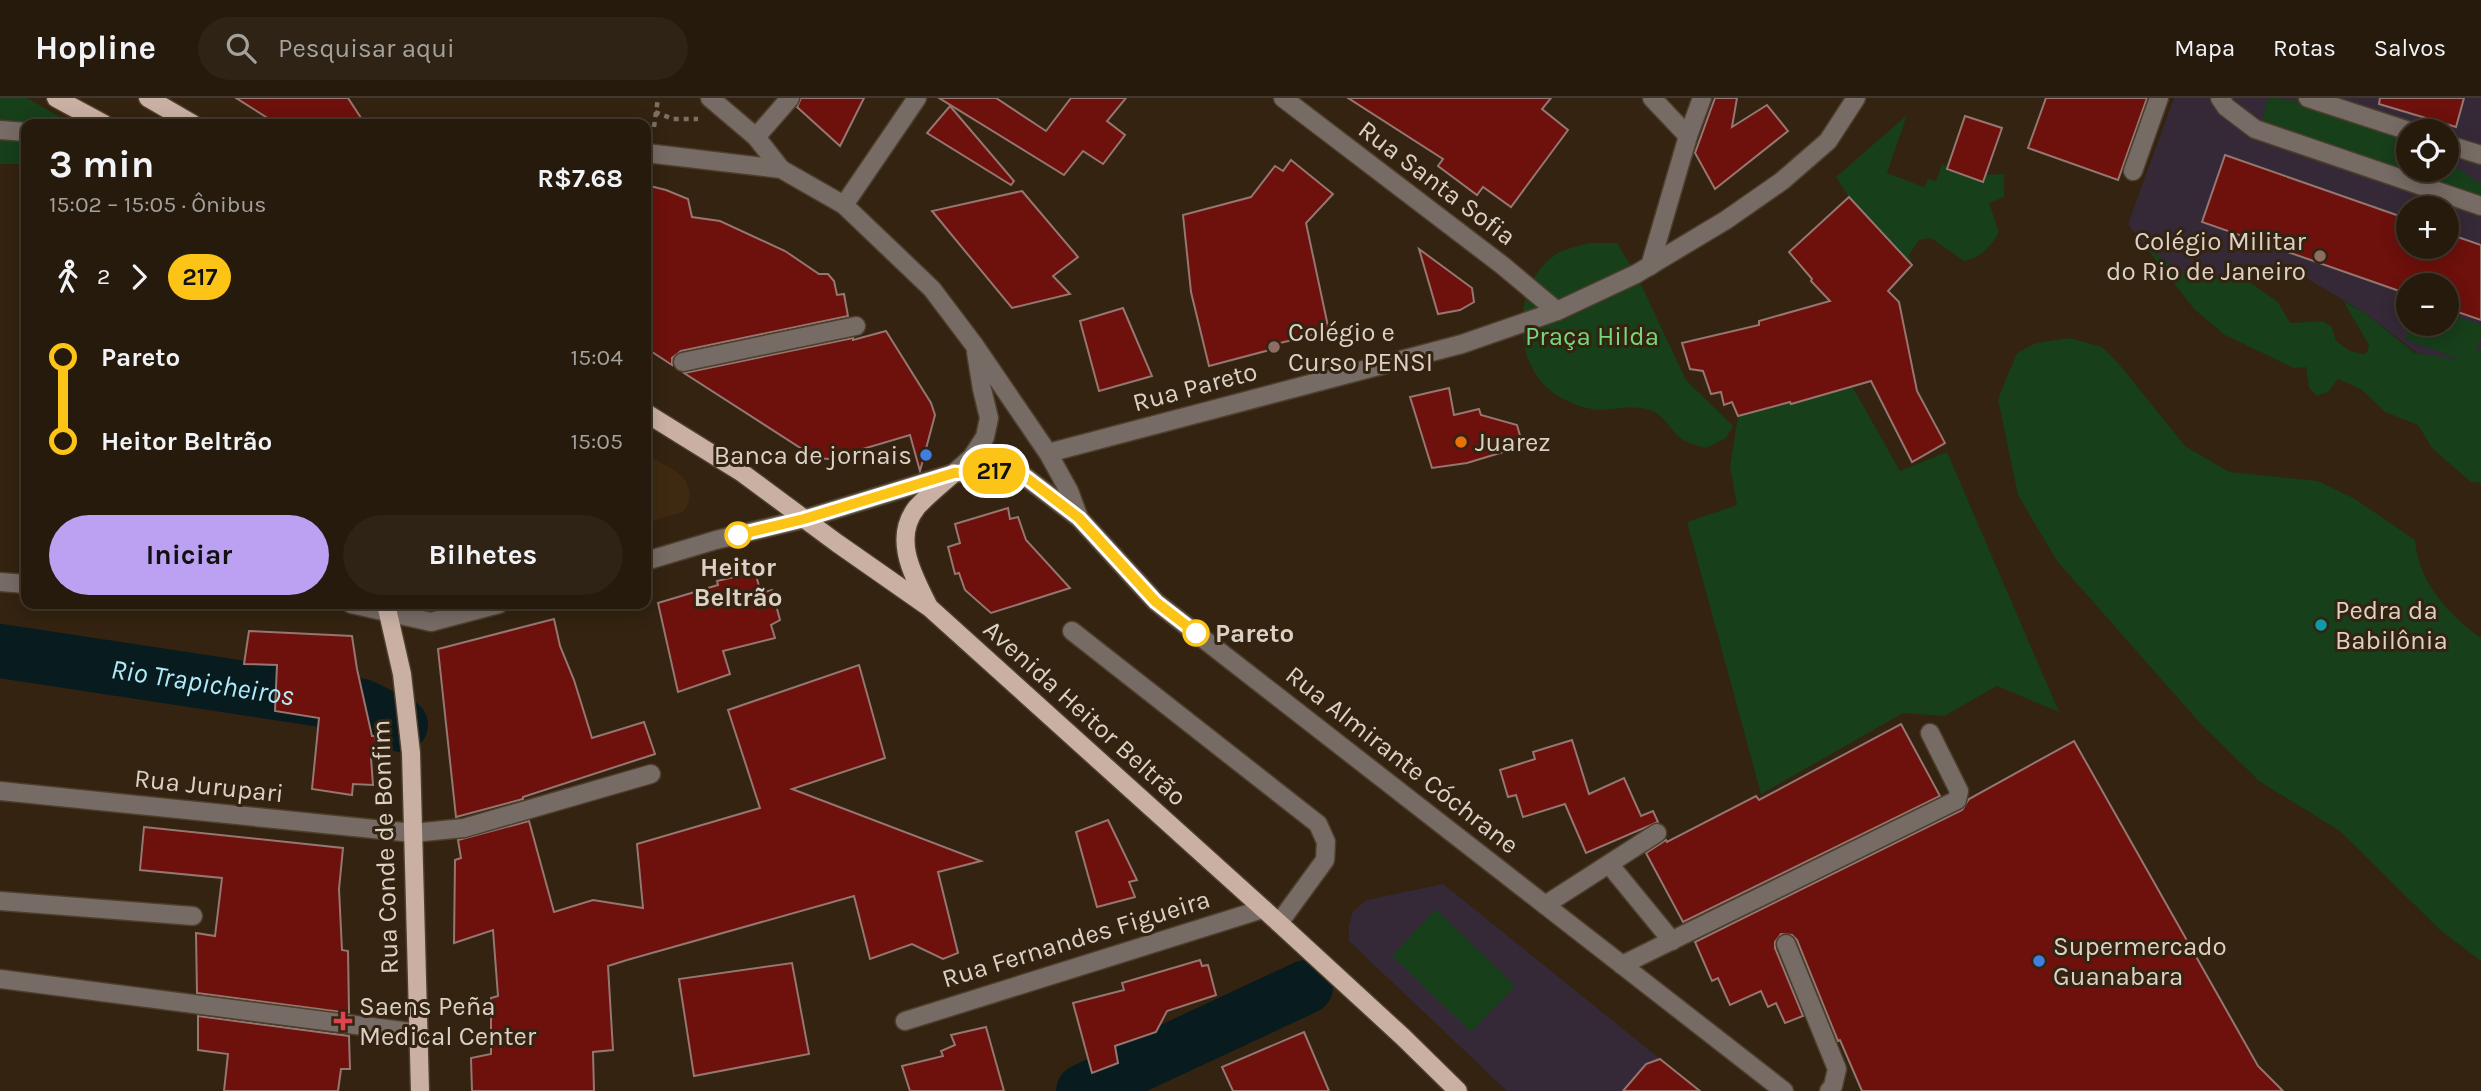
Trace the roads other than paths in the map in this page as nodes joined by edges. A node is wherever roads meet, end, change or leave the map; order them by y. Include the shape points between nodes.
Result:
1 (56, 98) edge
2 (148, 98) edge
3 (710, 98) edge
4 (790, 98) edge
5 (917, 98) edge
6 (1283, 98) edge
7 (1652, 98) edge
8 (1702, 98) edge
9 (1856, 98) edge
10 (2159, 98) edge
11 (2308, 98) edge
12 (2227, 101) edge
13 (95, 119) edge
14 (184, 119) edge
15 (2396, 127) edge
16 (0, 130) edge
17 (21, 132) edge
18 (1688, 136) junction
19 (756, 138) junction
20 (2459, 148) edge
21 (651, 154) edge
22 (2481, 155) edge
23 (781, 169) junction
24 (2133, 171) dead end
25 (844, 205) junction
26 (2481, 206) edge
27 (1650, 266) junction
28 (1557, 311) junction
29 (856, 326) dead end
30 (975, 346) junction
31 (683, 362) dead end
32 (651, 416) edge
33 (1048, 453) junction
34 (954, 473) junction
35 (1079, 518) junction
36 (804, 519) junction
37 (651, 560) edge
38 (0, 582) edge
39 (21, 584) edge
40 (930, 608) junction
41 (388, 609) edge
42 (480, 609) edge
43 (1072, 631) dead end
44 (1930, 733) dead end
45 (651, 774) dead end
46 (0, 791) edge
47 (413, 833) junction
48 (1657, 833) dead end
49 (1609, 864) junction
50 (0, 901) edge
51 (1545, 905) junction
52 (1263, 909) junction
53 (193, 916) dead end
54 (1279, 923) junction
55 (1672, 941) junction
56 (1786, 944) dead end
57 (1622, 965) junction
58 (0, 979) edge
59 (905, 1021) dead end
60 (418, 1033) junction
61 (420, 1091) edge
62 (1458, 1091) edge
63 (1784, 1091) edge
64 (1829, 1091) edge

1 - 13 main road
2 - 14 main road
3 - 19 street
4 - 19 street
5 - 25 street
6 - 28 street, Rua Santa Sofia
7 - 18 street
8 - 18 street
9 - 27 street, Rua Pareto via 1828,141 1782,181
10 - 24 street
11 - 15 street
12 - 26 street via 2255,129
16 - 17 street
18 - 27 street
19 - 23 street
20 - 22 street
21 - 23 street, Rua Almirante Cóchrane
23 - 25 street, Rua Almirante Cóchrane
25 - 30 street, Rua Almirante Cóchrane via 932,289
27 - 28 street, Rua Pareto
28 - 33 street, Rua Pareto via 1462,344
29 - 31 street
30 - 33 street, Rua Almirante Cóchrane
30 - 34 street via 989,418 985,437
32 - 36 main road, Avenida Heitor Beltrão via 741,472
33 - 35 street, Rua Almirante Cóchrane
34 - 35 street via 1019,472
34 - 36 street
34 - 40 main road via 909,520 905,546 910,569
35 - 51 street, Rua Almirante Cóchrane via 1156,602
36 - 37 street
36 - 40 main road, Avenida Heitor Beltrão
38 - 39 street
40 - 52 main road, Avenida Heitor Beltrão
41 - 42 street via 431,622
41 - 47 main road, Rua Conde de Bonfim via 402,674 411,753
43 - 54 street via 1318,824 1326,842 1325,860
44 - 55 street via 1959,791 1958,800
45 - 47 street, Rua Jurupari via 464,828
46 - 47 street, Rua Jurupari
47 - 60 main road, Rua Conde de Bonfim
48 - 49 street
49 - 51 street
49 - 55 street
50 - 53 street
51 - 57 street, Rua Almirante Cóchrane
52 - 54 main road, Avenida Heitor Beltrão
52 - 59 street, Rua Fernandes Figueira
54 - 62 main road, Avenida Heitor Beltrão
55 - 57 street
56 - 64 street via 1838,1069
57 - 63 street, Rua Almirante Cóchrane
58 - 60 street
60 - 61 main road, Rua Conde de Bonfim

